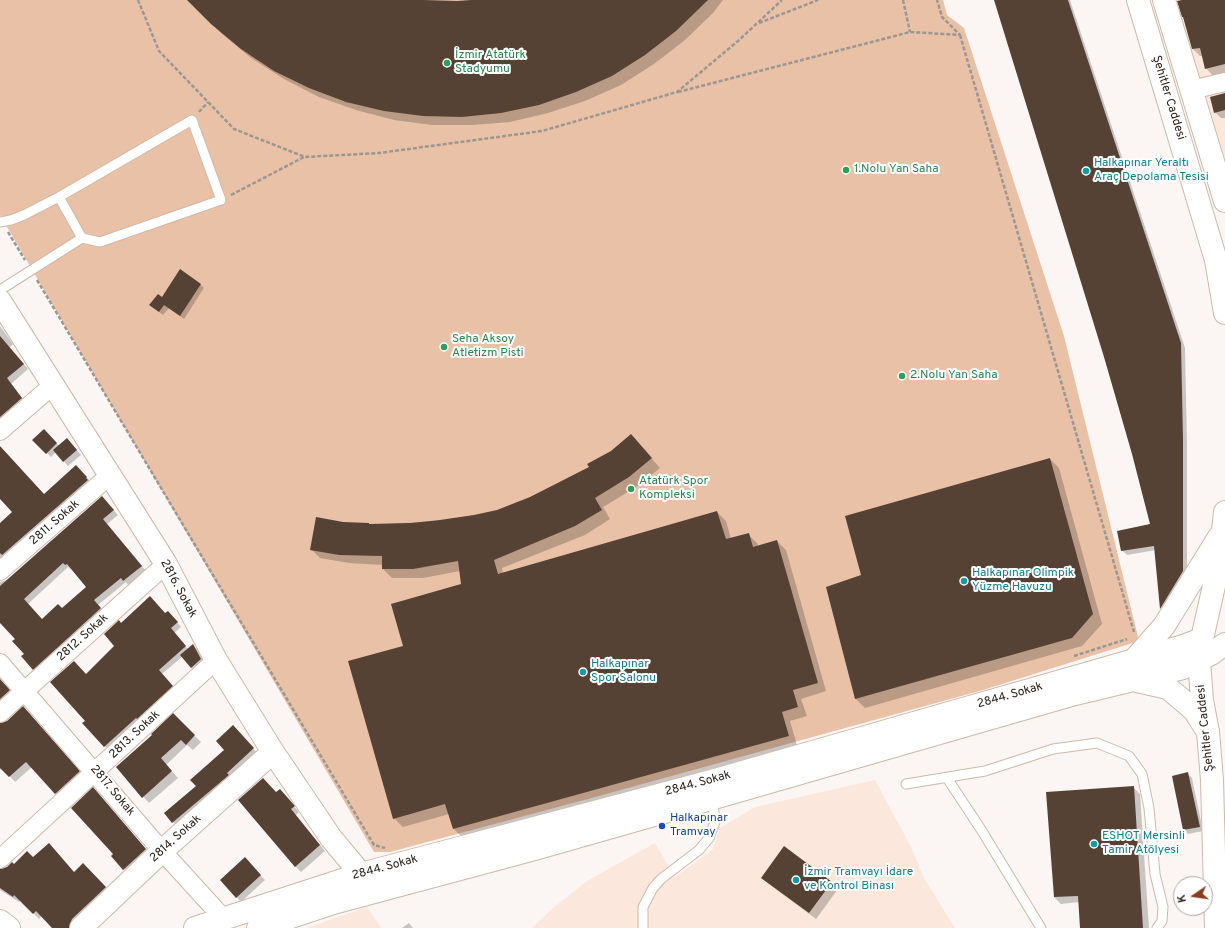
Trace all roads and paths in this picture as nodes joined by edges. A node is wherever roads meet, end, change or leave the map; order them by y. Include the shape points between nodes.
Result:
1 (138, 0) edge
2 (782, 0) edge
3 (818, 0) edge
4 (903, 0) edge
5 (937, 0) edge
6 (1138, 0) edge
7 (1164, 0) edge
8 (756, 24) junction
9 (910, 32) junction
10 (960, 35) junction
11 (1225, 82) edge
12 (1191, 90) junction
13 (677, 92) junction
14 (305, 157) junction
15 (59, 197) junction
16 (221, 200) junction
17 (1225, 201) edge
18 (1, 222) edge
19 (82, 238) junction
20 (31, 270) junction
21 (0, 290) edge
22 (0, 301) edge
23 (1225, 313) edge
24 (53, 385) junction
25 (0, 431) edge
26 (110, 475) junction
27 (1224, 525) edge
28 (166, 564) junction
29 (0, 571) edge
30 (1135, 636) dead end
31 (1127, 639) dead end
32 (1225, 644) edge
33 (1201, 650) junction
34 (1068, 658) dead end
35 (216, 660) junction
36 (0, 663) edge
37 (1133, 670) junction
38 (24, 691) junction
39 (0, 713) edge
40 (1208, 732) junction
41 (273, 752) junction
42 (95, 772) junction
43 (947, 778) junction
44 (906, 784) dead end
45 (710, 790) junction
46 (389, 850) dead end
47 (162, 851) junction
48 (0, 858) edge
49 (361, 874) junction
50 (224, 919) junction
51 (0, 921) edge
52 (10, 928) edge
53 (81, 928) edge
54 (195, 928) edge
55 (258, 928) edge
56 (643, 928) edge
57 (1041, 928) edge
58 (1157, 928) edge
59 (1216, 928) edge

1 - 14 path via 159,51 234,129
2 - 8 path
3 - 8 path
4 - 9 path
5 - 10 path via 942,17
6 - 23 main road, Şehitler Caddesi via 1216,260
7 - 12 main road, Şehitler Caddesi
8 - 13 path
9 - 10 path
9 - 13 path
10 - 30 path
11 - 12 street
12 - 17 main road, Şehitler Caddesi
13 - 14 path via 542,131 379,153
14 - 16 path
15 - 16 lane via 192,120
15 - 18 lane via 24,215
15 - 19 lane
16 - 19 lane via 100,242
18 - 20 path
19 - 20 lane
20 - 21 lane
20 - 46 path via 374,845
22 - 24 main road, 2816. Sokak
24 - 25 street
24 - 26 main road, 2816. Sokak
26 - 28 main road, 2816. Sokak
26 - 29 street, 2811. Sokak
27 - 33 main road, Şehitler Caddesi via 1220,559
27 - 37 main road via 1164,626
28 - 35 main road, 2816. Sokak
28 - 38 street, 2812. Sokak
31 - 34 path
32 - 33 main road, 2844. Sokak
33 - 37 main road, 2844. Sokak via 1184,646
33 - 40 main road, Şehitler Caddesi via 1202,700
35 - 41 main road, 2816. Sokak
35 - 42 street, 2813. Sokak
36 - 38 street, 2817. Sokak
37 - 40 main road, 2844. Sokak via 1168,688 1194,710
37 - 45 main road, 2844. Sokak
38 - 39 street, 2812. Sokak
38 - 42 street, 2817. Sokak
40 - 59 main road, Şehitler Caddesi via 1212,780
41 - 47 main road, 2814. Sokak
41 - 49 main road, 2816. Sokak via 331,838
42 - 47 street, 2817. Sokak
42 - 48 street, 2813. Sokak
43 - 44 lane
43 - 57 lane
43 - 58 lane via 985,771 1053,749 1097,743 1129,756 1142,774 1148,808 1155,874 1163,907 1162,921
45 - 49 main road, 2844. Sokak
45 - 55 main road, 2844. Sokak via 542,846 330,904
45 - 56 lane via 714,822 709,838 700,850 653,888 643,907
47 - 50 street, 2817. Sokak
47 - 53 main road, 2814. Sokak
49 - 50 main road, 2844. Sokak
50 - 54 main road, 2844. Sokak
51 - 52 main road

